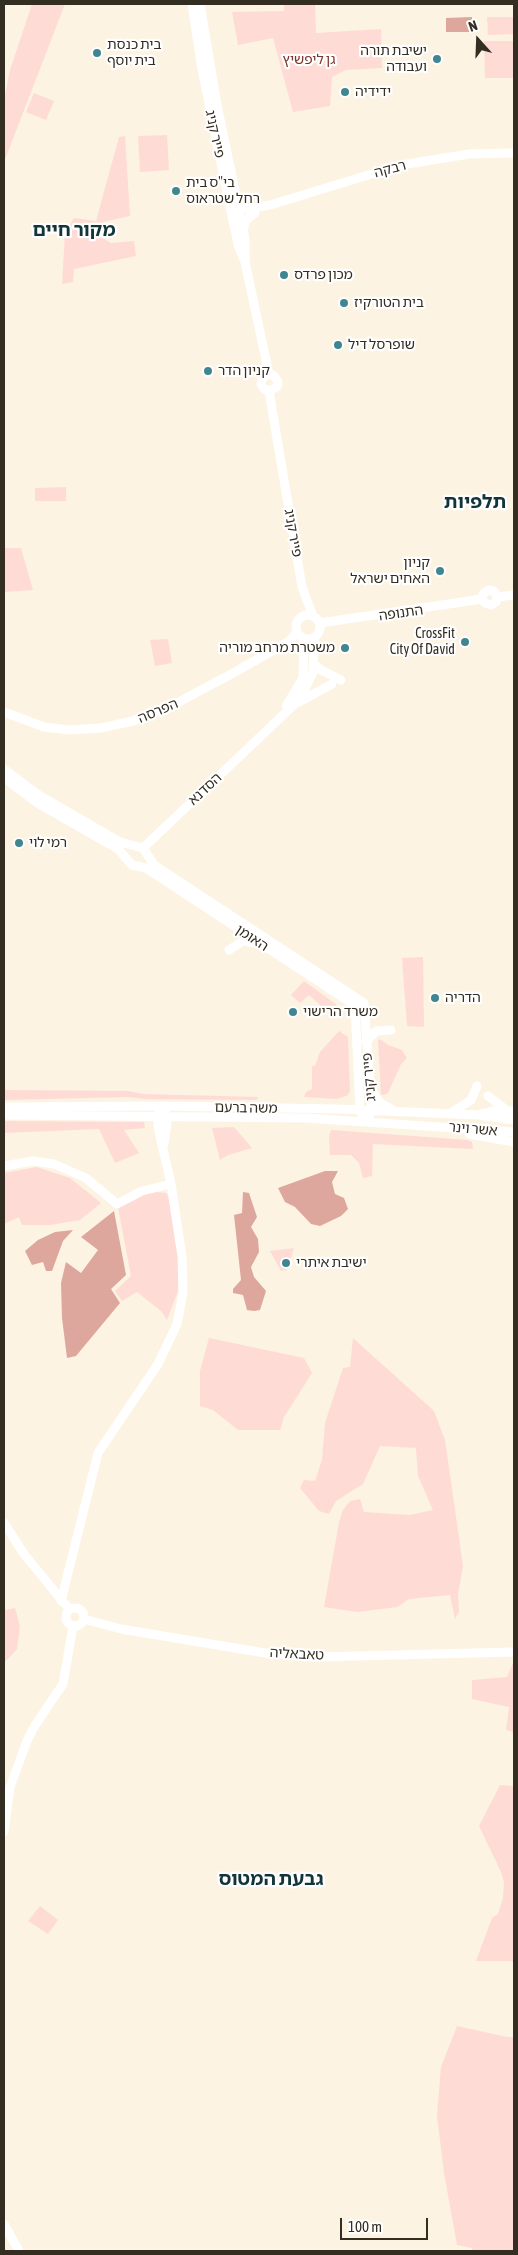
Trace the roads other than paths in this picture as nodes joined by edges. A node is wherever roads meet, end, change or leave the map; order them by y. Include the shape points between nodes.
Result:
1 (192, 4) edge
2 (200, 4) edge
3 (514, 154) edge
4 (270, 205) junction
5 (254, 213) junction
6 (237, 214) junction
7 (243, 230) junction
8 (245, 262) junction
9 (302, 587) junction
10 (514, 595) edge
11 (313, 616) junction
12 (301, 617) junction
13 (320, 623) junction
14 (300, 636) junction
15 (314, 638) junction
16 (314, 664) junction
17 (306, 680) junction
18 (341, 680) dead end
19 (332, 684) dead end
20 (295, 704) junction
21 (4, 712) edge
22 (268, 730) junction
23 (4, 769) edge
24 (4, 778) edge
25 (142, 850) junction
26 (128, 860) junction
27 (139, 866) junction
28 (263, 946) junction
29 (228, 950) dead end
30 (361, 1007) junction
31 (391, 1030) dead end
32 (366, 1042) junction
33 (370, 1085) junction
34 (477, 1086) dead end
35 (358, 1087) junction
36 (488, 1096) dead end
37 (162, 1106) junction
38 (4, 1107) edge
39 (337, 1109) junction
40 (360, 1110) junction
41 (372, 1111) junction
42 (512, 1111) edge
43 (398, 1112) junction
44 (448, 1114) junction
45 (4, 1115) edge
46 (162, 1115) junction
47 (184, 1116) junction
48 (483, 1116) junction
49 (514, 1120) edge
50 (366, 1122) junction
51 (432, 1125) junction
52 (514, 1132) edge
53 (166, 1133) junction
54 (514, 1142) edge
55 (164, 1147) junction
56 (4, 1166) edge
57 (171, 1184) junction
58 (4, 1524) edge
59 (62, 1600) junction
60 (69, 1609) junction
61 (84, 1619) junction
62 (73, 1626) junction
63 (514, 1652) edge
64 (4, 1832) edge
65 (4, 2224) edge
66 (18, 2251) edge

1 - 6 street, פייר קניג via 204,78
2 - 6 street, פייר קניג
3 - 4 street, רבקה via 470,154 401,166
4 - 5 street, רבקה
4 - 6 street, רבקה
5 - 6 street, רבקה
5 - 7 street via 246,220
6 - 7 street, פייר קניג
6 - 8 street, פייר קניג via 239,248
7 - 8 street, פייר קניג
8 - 9 street, פייר קניג via 269,374 262,378 261,384 269,391
9 - 11 street, פייר קניג
9 - 12 street, פייר קניג
10 - 13 street, התנופה via 497,597 488,590 482,599
11 - 12 street
11 - 13 street
12 - 14 street via 296,624
13 - 15 street via 320,632
14 - 15 street
14 - 17 street
14 - 21 street, הפרסה via 178,703 133,722 70,730 44,727
15 - 16 street
16 - 17 street
16 - 18 street
17 - 20 street, הסדנא
17 - 22 street, הסדנא
19 - 20 street
20 - 22 street, הסדנא
22 - 25 street, הסדנא
23 - 25 street, האומן via 40,796 120,842
24 - 26 street, האומן via 36,802 118,849
25 - 26 street via 129,850
25 - 27 street via 146,862
25 - 30 street, האומן via 154,865
26 - 27 street, האומן
27 - 28 street, האומן
28 - 29 street via 249,941
28 - 30 street, האומן
30 - 32 street, פייר קניג
30 - 35 street, פייר קניג
31 - 32 street via 376,1031
32 - 33 street, פייר קניג
33 - 41 street, פייר קניג
33 - 43 street via 380,1103
34 - 44 street via 468,1103
35 - 39 street via 354,1099
35 - 40 street, פייר קניג
36 - 42 street via 495,1104
37 - 38 street, משה ברעם
37 - 39 street, משה ברעם
37 - 46 street
39 - 40 street, משה ברעם
40 - 41 street, משה ברעם
40 - 50 street, פייר קניג
41 - 43 street, משה ברעם
41 - 50 street, פייר קניג
42 - 48 street via 488,1111
43 - 44 street, משה ברעם
44 - 48 street, משה ברעם
45 - 46 street, משה ברעם
46 - 47 street, משה ברעם
46 - 53 street
46 - 55 street via 158,1127
47 - 50 street, משה ברעם
47 - 53 street
48 - 49 street, אשר וינר
50 - 51 street, משה ברעם
51 - 52 street, אשר וינר
51 - 54 street
53 - 55 street
55 - 57 street
56 - 57 street via 32,1161 54,1164 86,1178 117,1204 142,1192
57 - 59 street via 183,1277 177,1324 158,1364 98,1453
58 - 59 street
59 - 60 street
60 - 61 street via 80,1608
60 - 62 street via 66,1617
61 - 62 street
61 - 63 street, טאבאליה via 121,1629 264,1653 316,1656
62 - 64 street via 63,1684 34,1727 22,1755 10,1787
65 - 66 street

